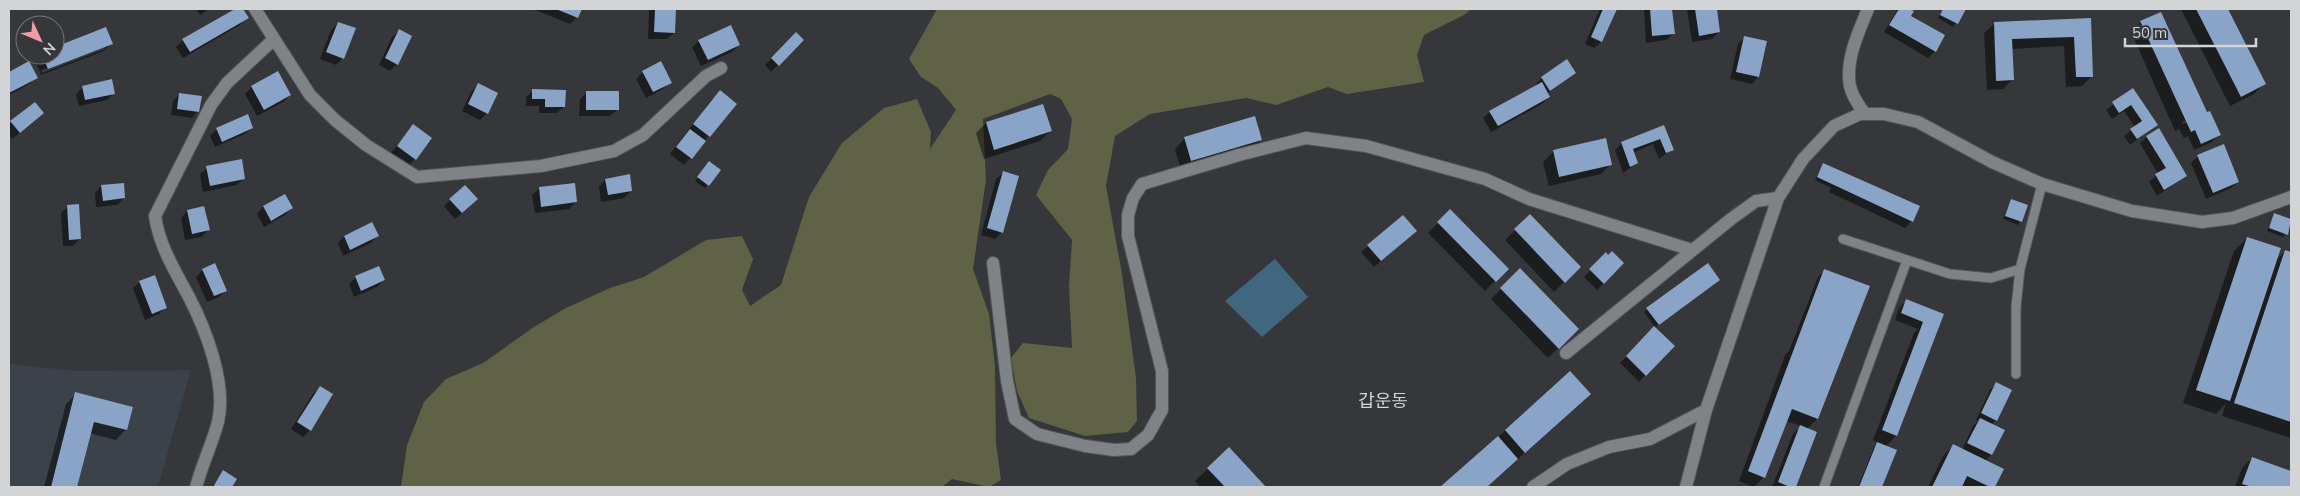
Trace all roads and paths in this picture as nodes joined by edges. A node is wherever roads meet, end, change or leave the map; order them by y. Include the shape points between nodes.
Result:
1 (255, 9) edge
2 (1868, 9) edge
3 (273, 40) junction
4 (721, 68) dead end
5 (1864, 114) junction
6 (2042, 184) junction
7 (2291, 197) edge
8 (1778, 198) junction
9 (1843, 239) dead end
10 (1692, 250) junction
11 (1907, 260) junction
12 (993, 263) dead end
13 (2020, 269) junction
14 (1566, 353) dead end
15 (2016, 374) dead end
16 (1706, 410) junction
17 (196, 487) edge
18 (1533, 487) edge
19 (1686, 487) edge
20 (1824, 487) edge

1 - 3 street
2 - 5 street via 1856,38 1850,66 1850,86
3 - 4 street via 310,95 335,120 366,145 417,176 541,166 614,151 643,136 706,76
3 - 17 street via 227,84 211,105 155,216 165,251 199,315 220,394 218,421
5 - 6 street via 1884,114 1918,122 1992,162
5 - 8 street via 1834,126 1803,159
6 - 7 street via 2132,211 2202,222 2233,218
6 - 13 lane
8 - 10 street via 1756,201
8 - 16 street
9 - 11 lane
10 - 12 street via 1529,199 1485,179 1366,146 1306,138 1142,184 1128,215 1128,236 1162,371 1162,410 1148,435 1131,449 1114,450 1037,434 1015,419 1007,381
10 - 14 street
11 - 13 lane via 1950,274 1991,278
11 - 20 lane
13 - 15 lane via 2016,307
16 - 18 street via 1650,439 1609,447 1567,464
16 - 19 street

